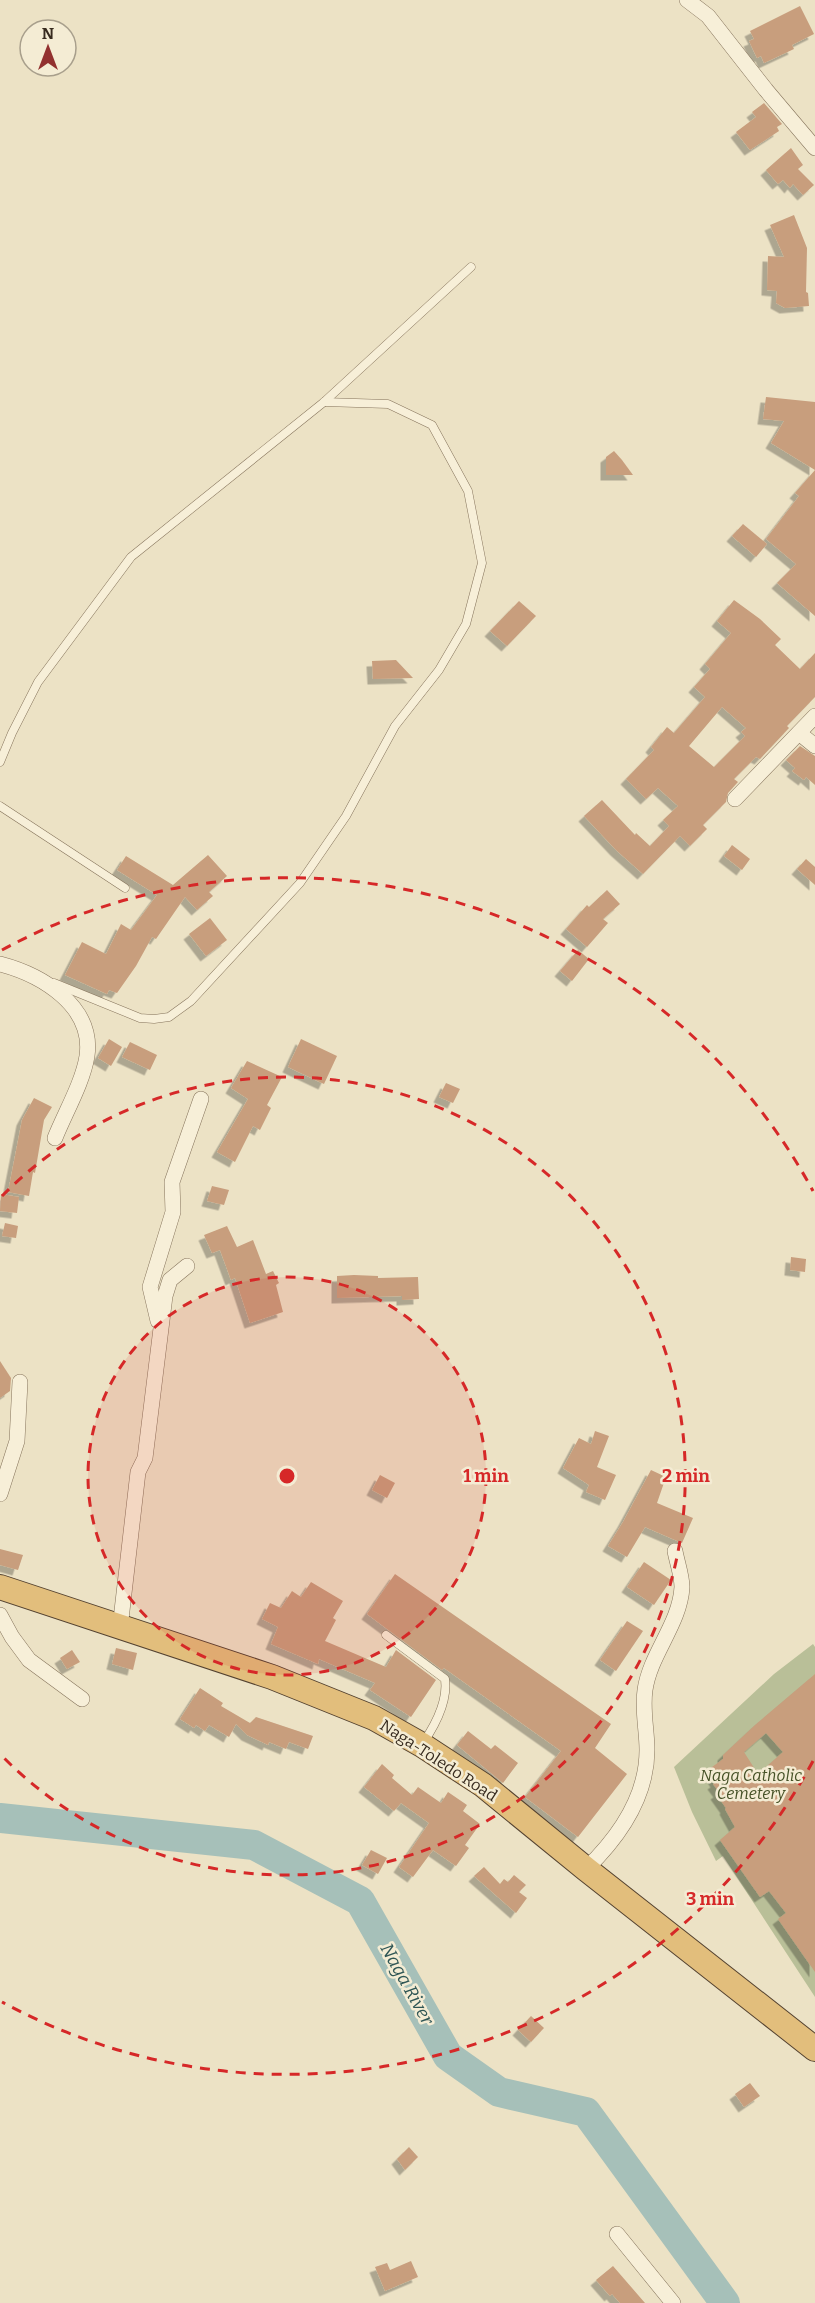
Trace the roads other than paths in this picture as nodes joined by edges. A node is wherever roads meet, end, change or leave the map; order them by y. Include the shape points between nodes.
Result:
1 (687, 0) edge
2 (815, 148) edge
3 (471, 267) dead end
4 (324, 402) junction
5 (815, 717) edge
6 (799, 733) junction
7 (815, 746) edge
8 (0, 762) edge
9 (735, 799) dead end
10 (0, 806) edge
11 (125, 888) dead end
12 (0, 964) edge
13 (25, 972) junction
14 (201, 1099) dead end
15 (55, 1138) dead end
16 (187, 1266) dead end
17 (161, 1332) junction
18 (20, 1382) dead end
19 (0, 1494) edge
20 (675, 1551) dead end
21 (0, 1587) edge
22 (0, 1615) edge
23 (120, 1628) junction
24 (386, 1635) dead end
25 (82, 1699) dead end
26 (422, 1745) junction
27 (585, 1869) junction
28 (815, 2049) edge
29 (617, 2234) dead end
30 (667, 2300) edge

1 - 2 street via 708,16
3 - 4 lane
4 - 8 lane via 131,557 38,682
4 - 13 lane via 388,404 432,425 468,491 482,563 466,624 439,670 395,726 346,816 300,883 191,1001 169,1017 140,1018
5 - 6 street
6 - 7 street
6 - 9 street
10 - 11 lane
12 - 13 street
13 - 15 street via 57,991 77,1010 87,1032 87,1056
14 - 17 street via 172,1182 173,1212 150,1287
16 - 17 street via 170,1280
17 - 23 street via 145,1458 138,1472
18 - 19 street via 17,1442
20 - 27 street via 682,1586 676,1613 645,1690 647,1750 641,1792 603,1852
21 - 23 highway, Naga-Toledo Road
22 - 25 street via 29,1660
23 - 26 highway, Naga-Toledo Road via 272,1677 374,1718
24 - 26 lane via 445,1678 446,1689 436,1724
26 - 27 highway, Naga-Toledo Road via 483,1785
27 - 28 highway, Naga-Toledo Road
29 - 30 street

